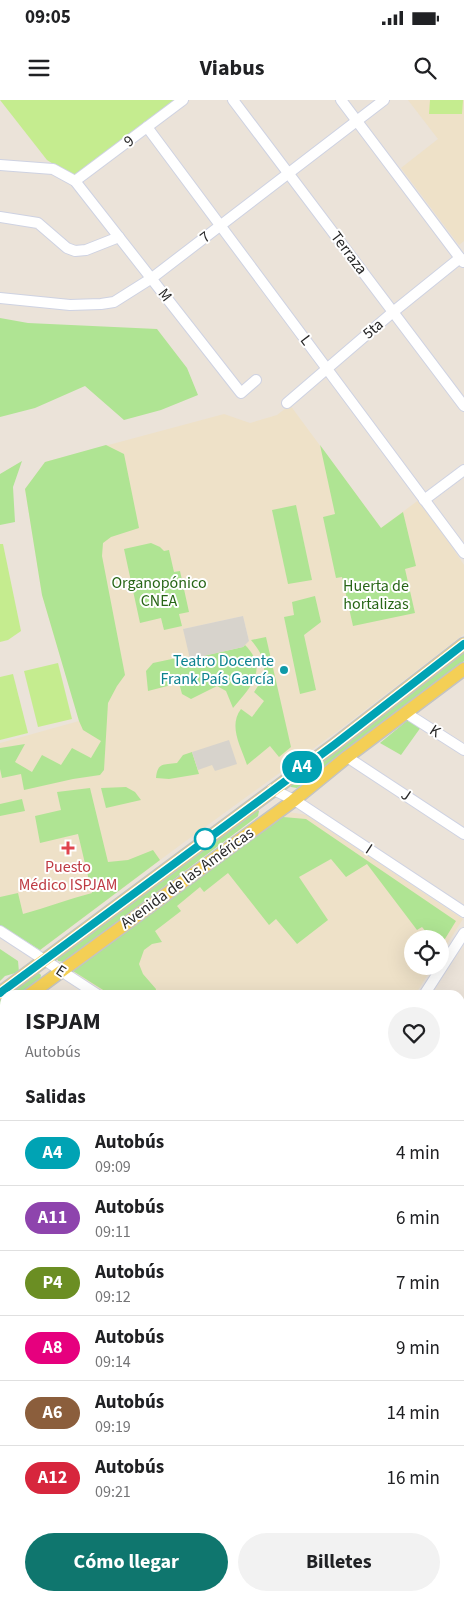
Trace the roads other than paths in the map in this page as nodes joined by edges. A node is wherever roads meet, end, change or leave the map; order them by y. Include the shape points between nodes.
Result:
1 (184, 100) edge
2 (234, 100) edge
3 (341, 100) edge
4 (384, 100) edge
5 (357, 121) junction
6 (147, 127) junction
7 (0, 165) edge
8 (288, 173) junction
9 (76, 181) junction
10 (0, 217) edge
11 (220, 226) junction
12 (119, 237) junction
13 (462, 260) edge
14 (152, 278) junction
15 (0, 298) edge
16 (393, 312) junction
17 (326, 368) junction
18 (256, 380) dead end
19 (287, 403) dead end
20 (464, 406) edge
21 (464, 470) edge
22 (424, 500) junction
23 (464, 553) edge
24 (464, 644) edge
25 (464, 669) edge
26 (406, 713) junction
27 (464, 750) edge
28 (347, 757) junction
29 (272, 789) junction
30 (293, 800) junction
31 (464, 834) edge
32 (464, 912) edge
33 (0, 931) edge
34 (464, 933) edge
35 (44, 960) junction
36 (60, 971) junction
37 (4, 990) edge
38 (35, 990) edge
39 (90, 990) edge
40 (427, 990) edge

1 - 6 street, 9
2 - 8 street, Terraza
3 - 5 street
4 - 5 street, 7
5 - 8 street, 7
5 - 13 street
6 - 9 street, 9
6 - 11 street, L
7 - 9 street via 53,169
8 - 11 street, 7
8 - 16 street, Terraza
9 - 12 street, M
10 - 12 street via 38,223 75,251
11 - 14 street, 7
11 - 17 street, L
12 - 14 street, M
13 - 16 street, 5ta
14 - 15 street, 7 via 114,302 101,304 70,305
14 - 18 street, M via 241,393
16 - 17 street, 5ta
16 - 20 street, Terraza
17 - 19 street, 5ta
17 - 22 street, L
21 - 22 street
22 - 23 street, L
24 - 29 main road, Avenida de las Américas
25 - 26 main road, Avenida de las Américas
26 - 27 street, K
26 - 28 main road, Avenida de las Américas
28 - 30 main road, Avenida de las Américas
28 - 31 street, J
29 - 30 street, I
29 - 35 main road, Avenida de las Américas
30 - 32 street, I
30 - 36 main road, Avenida de las Américas
33 - 35 street, E
34 - 40 street
35 - 36 street, E
35 - 37 main road, Avenida de las Américas
36 - 38 main road, Avenida de las Américas
36 - 39 street, E

